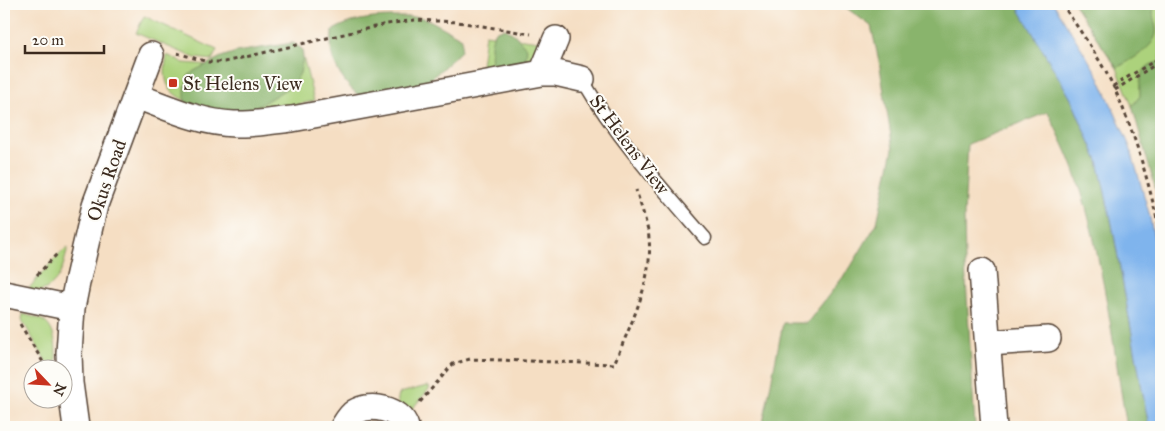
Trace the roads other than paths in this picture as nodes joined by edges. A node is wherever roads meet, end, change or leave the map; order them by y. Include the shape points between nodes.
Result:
1 (556, 39) road end
2 (151, 55) road end
3 (542, 73) junction
4 (582, 78) joint
5 (136, 96) junction
6 (705, 238) dead end
7 (982, 271) dead end
8 (12, 295) edge
9 (72, 308) junction
10 (1048, 338) dead end
11 (988, 343) junction
12 (404, 424) edge
13 (76, 427) edge
14 (343, 427) edge
15 (994, 427) edge

1 - 3 street
2 - 5 street, Okus Road
3 - 4 street, St Helens View
3 - 5 street, St Helens View via 257,124 207,120
4 - 6 lane, St Helens View via 607,120 635,157
5 - 9 street, Okus Road via 98,196
7 - 11 street
8 - 9 street
9 - 13 street, Okus Road via 70,383
10 - 11 street
11 - 15 street
12 - 14 street via 390,412 371,408 355,412

